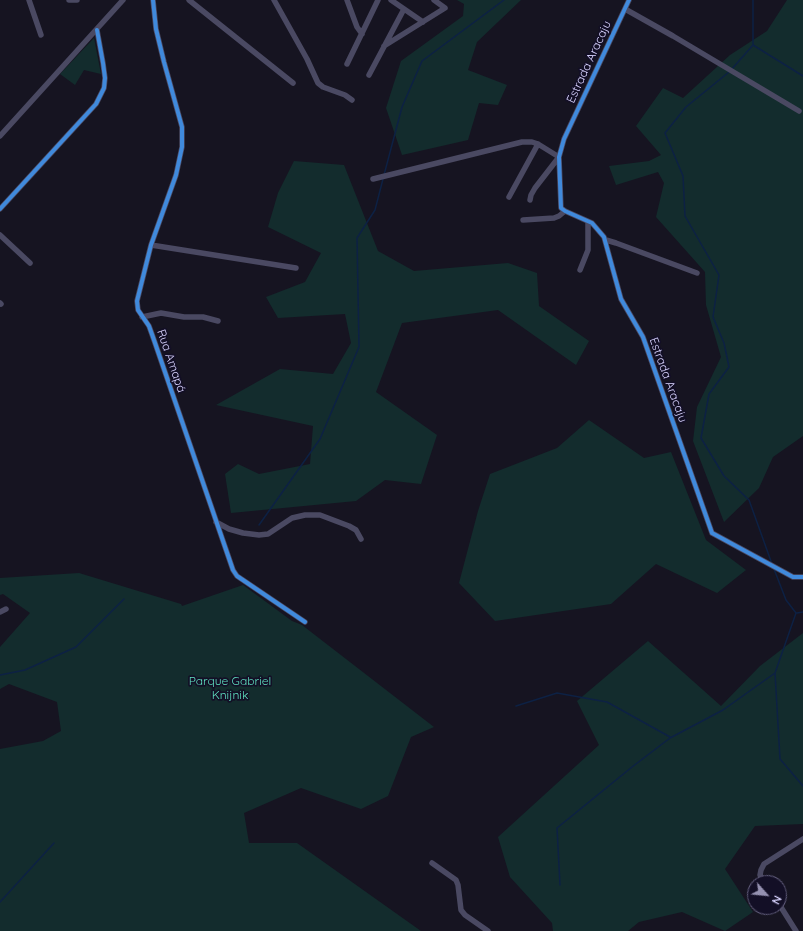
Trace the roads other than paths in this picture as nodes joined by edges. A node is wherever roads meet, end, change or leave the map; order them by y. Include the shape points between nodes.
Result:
1 (29, 0) edge
2 (69, 0) edge
3 (77, 0) edge
4 (123, 0) edge
5 (153, 0) edge
6 (189, 0) edge
7 (274, 0) edge
8 (378, 0) edge
9 (391, 0) edge
10 (434, 0) edge
11 (629, 0) edge
12 (349, 1) edge
13 (404, 9) junction
14 (625, 9) junction
15 (423, 22) junction
16 (97, 30) junction
17 (362, 34) junction
18 (41, 35) dead end
19 (384, 46) junction
20 (347, 64) dead end
21 (369, 75) dead end
22 (293, 83) dead end
23 (352, 100) dead end
24 (799, 111) dead end
25 (0, 136) edge
26 (538, 144) junction
27 (559, 157) junction
28 (373, 179) dead end
29 (509, 197) dead end
30 (530, 200) dead end
31 (0, 209) edge
32 (565, 211) junction
33 (522, 220) dead end
34 (588, 222) junction
35 (0, 235) edge
36 (606, 240) junction
37 (151, 246) junction
38 (30, 263) dead end
39 (296, 268) dead end
40 (580, 270) dead end
41 (697, 274) dead end
42 (142, 316) junction
43 (218, 321) dead end
44 (216, 522) junction
45 (361, 539) dead end
46 (803, 577) edge
47 (6, 609) dead end
48 (0, 612) edge
49 (305, 622) dead end
50 (803, 839) edge
51 (432, 863) dead end
52 (760, 875) edge
53 (786, 915) edge
54 (488, 931) edge
55 (796, 931) edge

1 - 18 street
2 - 3 street
4 - 16 street
5 - 37 street, Rua Amapá via 156,29 182,127 182,147 176,175
6 - 22 street
7 - 23 street via 318,83
8 - 17 street
9 - 13 street
10 - 15 street via 445,8
11 - 14 street, Estrada Aracaju
12 - 17 street via 357,27
13 - 15 street
13 - 19 street
14 - 24 street
14 - 27 street, Estrada Aracaju via 564,139
15 - 19 street
16 - 25 street
16 - 31 street via 105,78 104,88 96,104
17 - 20 street
19 - 21 street
26 - 27 street
26 - 28 street via 510,144
26 - 29 street
27 - 30 street via 534,188
27 - 32 street, Estrada Aracaju via 561,208
32 - 33 street via 554,218
32 - 34 street, Estrada Aracaju
34 - 36 street, Estrada Aracaju via 592,223
34 - 40 street via 588,250
35 - 38 street
36 - 41 street
36 - 46 street, Estrada Aracaju via 621,299 642,337 712,533 793,577
37 - 39 street
37 - 42 street, Rua Amapá via 137,301
42 - 43 street via 161,313
42 - 44 street, Rua Amapá via 149,326
44 - 45 street via 229,529 259,535 268,534 292,518 320,515 356,530
44 - 49 street, Rua Amapá via 237,576
47 - 48 street
50 - 52 street via 764,864
51 - 54 street via 456,880 465,915
53 - 55 street

